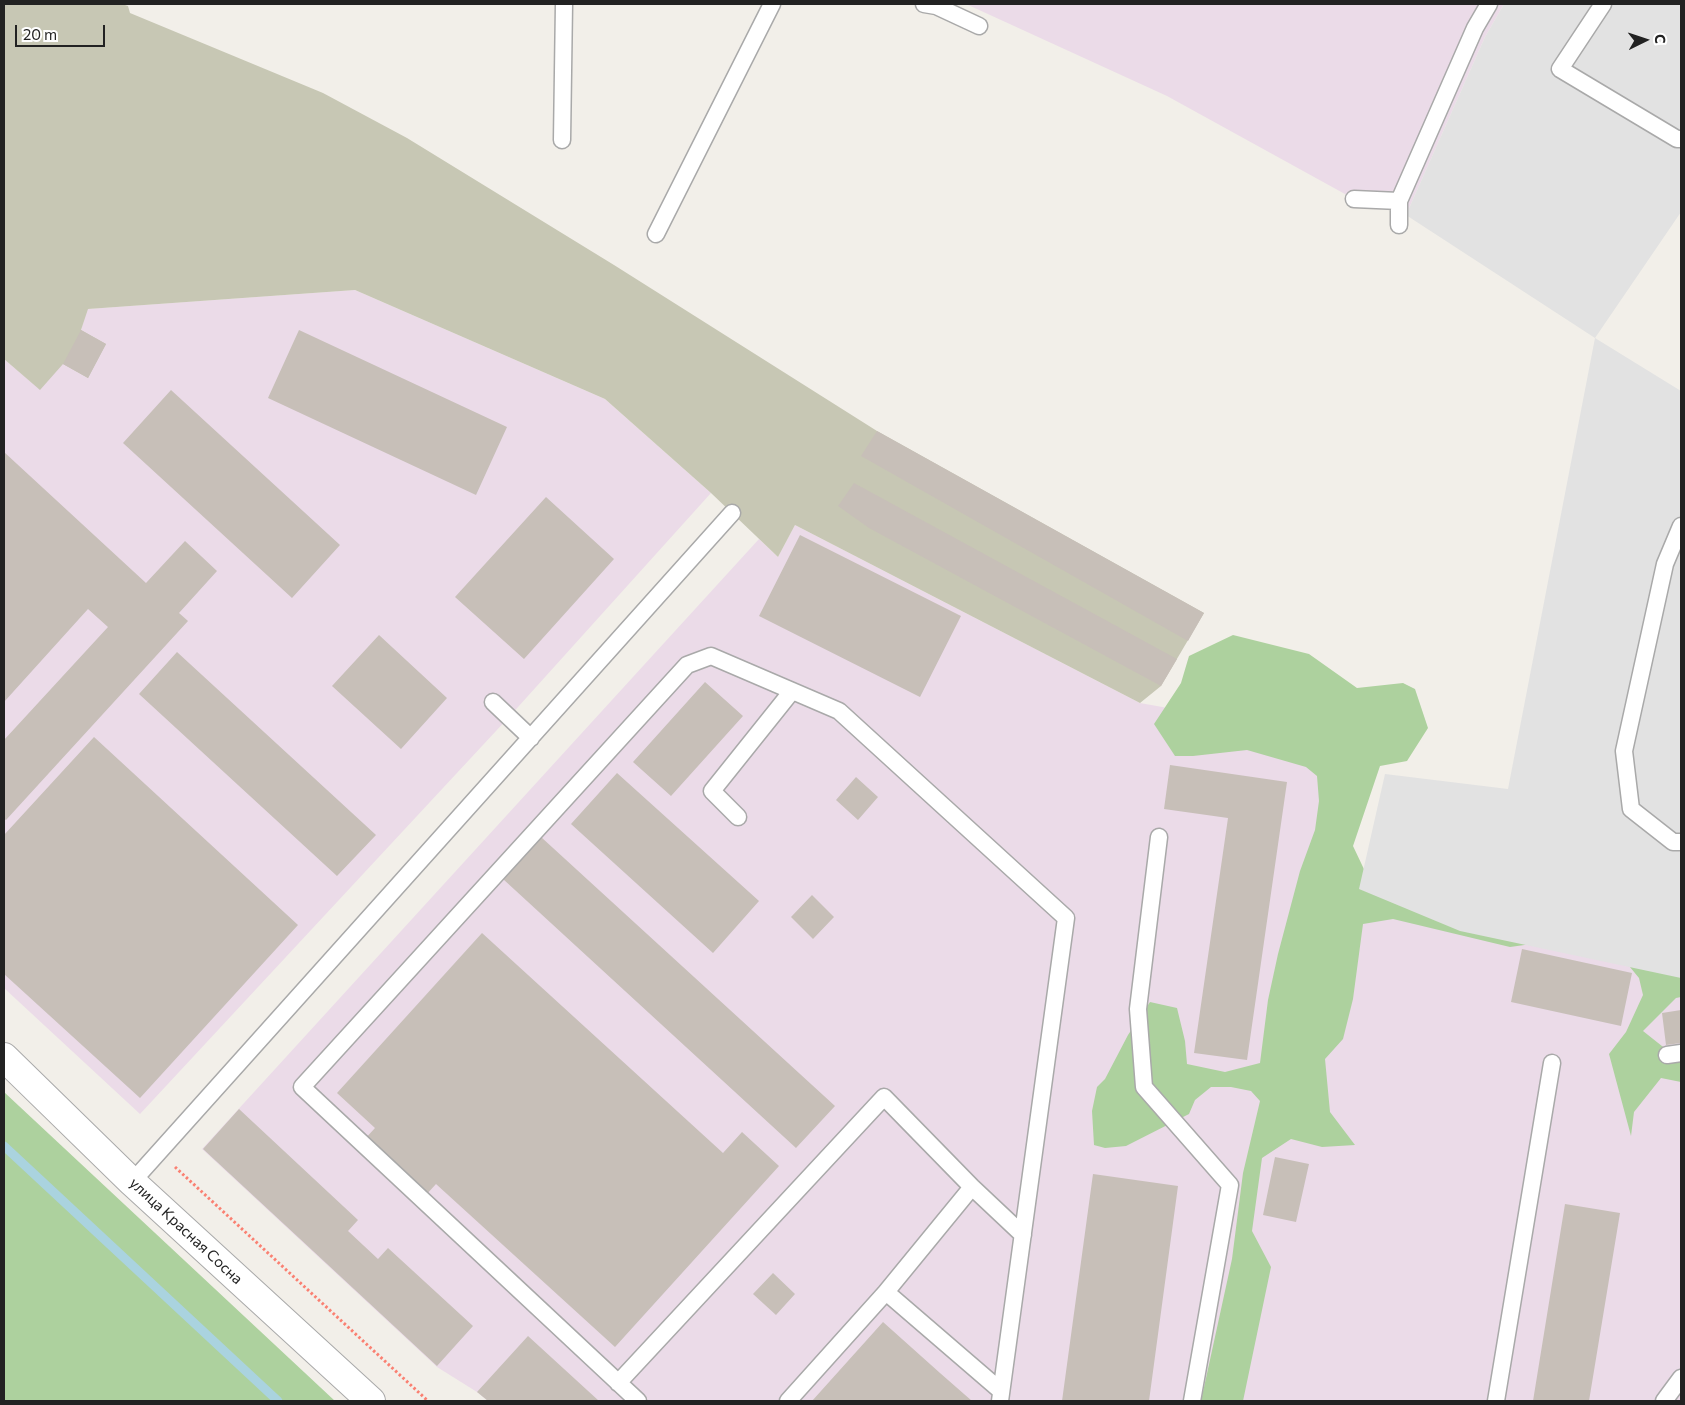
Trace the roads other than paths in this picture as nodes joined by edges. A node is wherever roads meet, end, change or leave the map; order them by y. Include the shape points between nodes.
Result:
1 (564, 4) edge
2 (772, 4) edge
3 (924, 4) edge
4 (1489, 4) edge
5 (1603, 4) edge
6 (979, 26) dead end
7 (1681, 139) edge
8 (562, 140) dead end
9 (1354, 199) dead end
10 (1399, 202) junction
11 (1399, 225) dead end
12 (656, 234) dead end
13 (732, 513) dead end
14 (1681, 526) edge
15 (792, 691) junction
16 (493, 702) dead end
17 (531, 738) junction
18 (738, 817) dead end
19 (1159, 837) dead end
20 (1681, 842) edge
21 (4, 1057) edge
22 (1552, 1063) dead end
23 (132, 1182) junction
24 (972, 1187) junction
25 (1023, 1235) junction
26 (886, 1292) junction
27 (1681, 1378) edge
28 (618, 1383) junction
29 (1000, 1396) edge
30 (371, 1401) edge
31 (638, 1401) edge
32 (788, 1401) edge
33 (1192, 1401) edge
34 (1496, 1401) edge
35 (1664, 1401) edge

1 - 8 lane
2 - 12 lane
3 - 6 lane via 936,6
4 - 10 lane via 1475,28
5 - 7 lane via 1560,69
9 - 10 lane
10 - 11 lane
13 - 17 lane
14 - 20 lane via 1665,564 1624,752 1630,809 1673,842
15 - 18 lane via 712,791
15 - 25 lane via 839,711 1066,918
15 - 28 lane via 711,656 687,665 302,1087
16 - 17 lane
17 - 23 lane
19 - 33 lane via 1138,1009 1144,1087 1230,1185
21 - 23 street, улица Красная Сосна
22 - 34 lane
23 - 30 street, улица Красная Сосна
24 - 25 lane
24 - 26 lane
24 - 28 lane via 884,1097
25 - 29 lane
26 - 29 lane
26 - 32 lane
27 - 35 lane
28 - 31 lane

